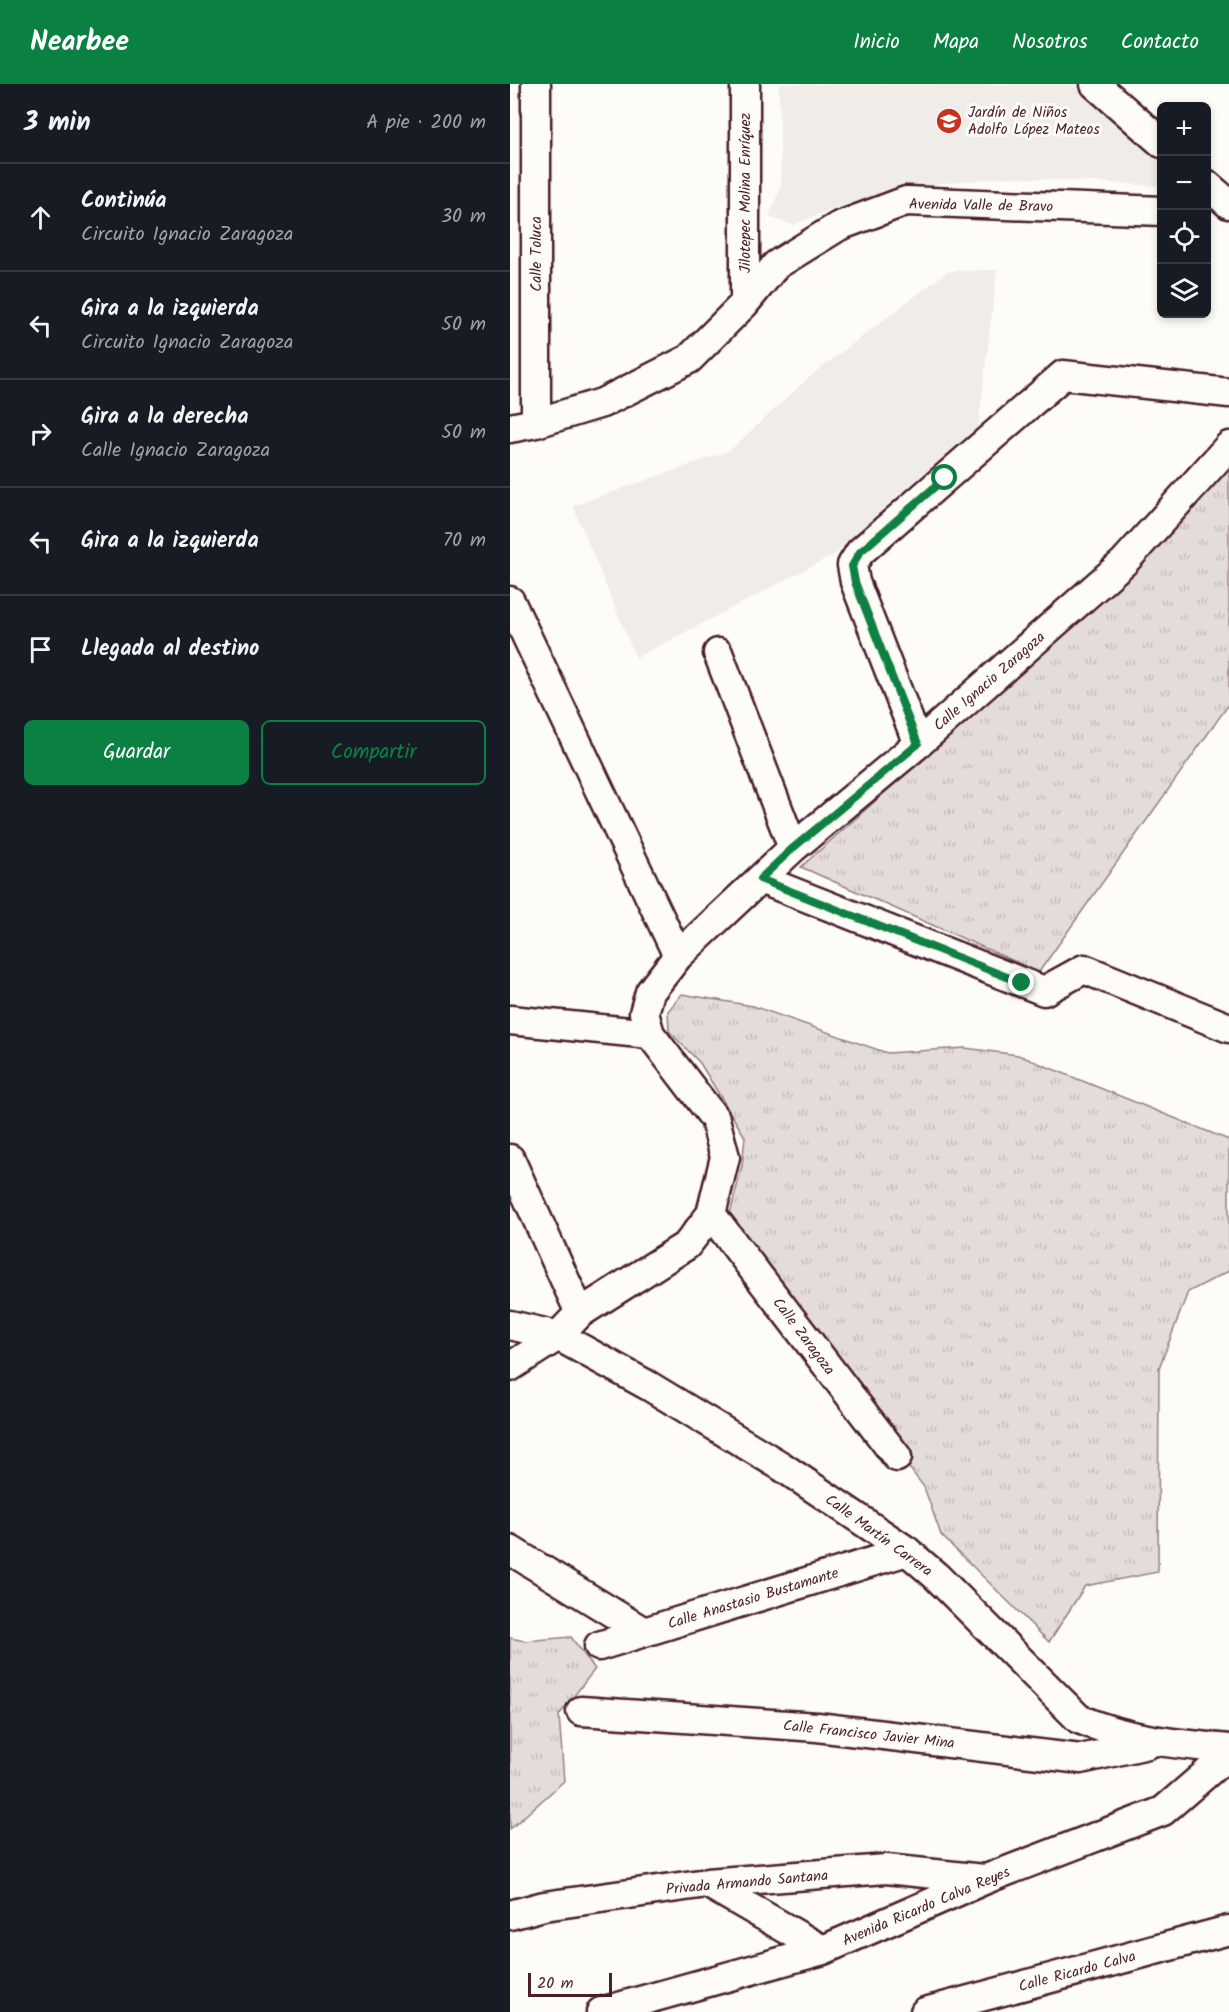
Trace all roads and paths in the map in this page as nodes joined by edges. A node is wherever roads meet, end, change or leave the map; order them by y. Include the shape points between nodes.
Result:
1 (536, 84) edge
2 (745, 84) edge
3 (1095, 84) edge
4 (1157, 140) edge
5 (1211, 188) edge
6 (1229, 204) edge
7 (1157, 212) edge
8 (1211, 214) edge
9 (1229, 215) edge
10 (745, 303) junction
11 (1229, 393) edge
12 (523, 425) edge
13 (1229, 446) edge
14 (510, 601) edge
15 (718, 653) dead end
16 (918, 744) junction
17 (793, 848) junction
18 (760, 879) junction
19 (678, 956) junction
20 (510, 1020) edge
21 (1229, 1028) edge
22 (650, 1034) junction
23 (511, 1166) edge
24 (711, 1214) junction
25 (580, 1312) junction
26 (510, 1325) edge
27 (558, 1336) junction
28 (510, 1367) edge
29 (897, 1457) dead end
30 (510, 1550) edge
31 (907, 1551) junction
32 (644, 1632) junction
33 (599, 1646) dead end
34 (581, 1711) dead end
35 (1156, 1742) junction
36 (1229, 1749) edge
37 (1229, 1754) edge
38 (986, 1879) junction
39 (707, 1883) junction
40 (510, 1915) edge
41 (1229, 1930) edge
42 (823, 1950) junction
43 (601, 2012) edge
44 (924, 2012) edge

1 - 12 street, Calle Toluca
2 - 10 street, Jilotepec Molina Enríquez
3 - 4 street
5 - 6 street
7 - 10 street, Avenida Valle de Bravo via 906,201 839,226 776,265
8 - 9 street
10 - 12 street, Avenida Valle de Bravo via 689,358 602,403
11 - 16 street via 1063,375 860,552 852,566 855,582
13 - 16 street, Calle Ignacio Zaragoza via 1124,562
14 - 19 street
15 - 17 street
16 - 17 street, Calle Ignacio Zaragoza
17 - 18 street, Calle Ignacio Zaragoza
18 - 19 street, Calle Ignacio Zaragoza
18 - 21 street via 1044,992 1084,969
19 - 22 street, Calle Ignacio Zaragoza via 650,992 644,1014
20 - 22 street
22 - 24 street via 715,1119 725,1157
23 - 25 street
24 - 25 street via 687,1245
24 - 29 street, Calle Zaragoza
25 - 27 street
26 - 27 street, Calle Martín Carrera
27 - 28 street
27 - 31 street, Calle Martín Carrera via 771,1460
30 - 32 street
31 - 32 street, Calle Anastasio Bustamante
31 - 35 street, Calle Martín Carrera via 1079,1719 1109,1732
32 - 33 street, Calle Anastasio Bustamante
34 - 35 street, Calle Francisco Javier Mina via 817,1727 1082,1758
35 - 36 street, Calle Martín Carrera
37 - 38 street, Avenida Ricardo Calva Reyes via 1163,1811
38 - 39 street, Privada Armando Santana via 886,1869
38 - 42 street, Avenida Ricardo Calva Reyes
39 - 40 street, Privada Armando Santana via 544,1906
39 - 42 street
41 - 44 street, Calle Ricardo Calva
42 - 43 street, Avenida Ricardo Calva Reyes

